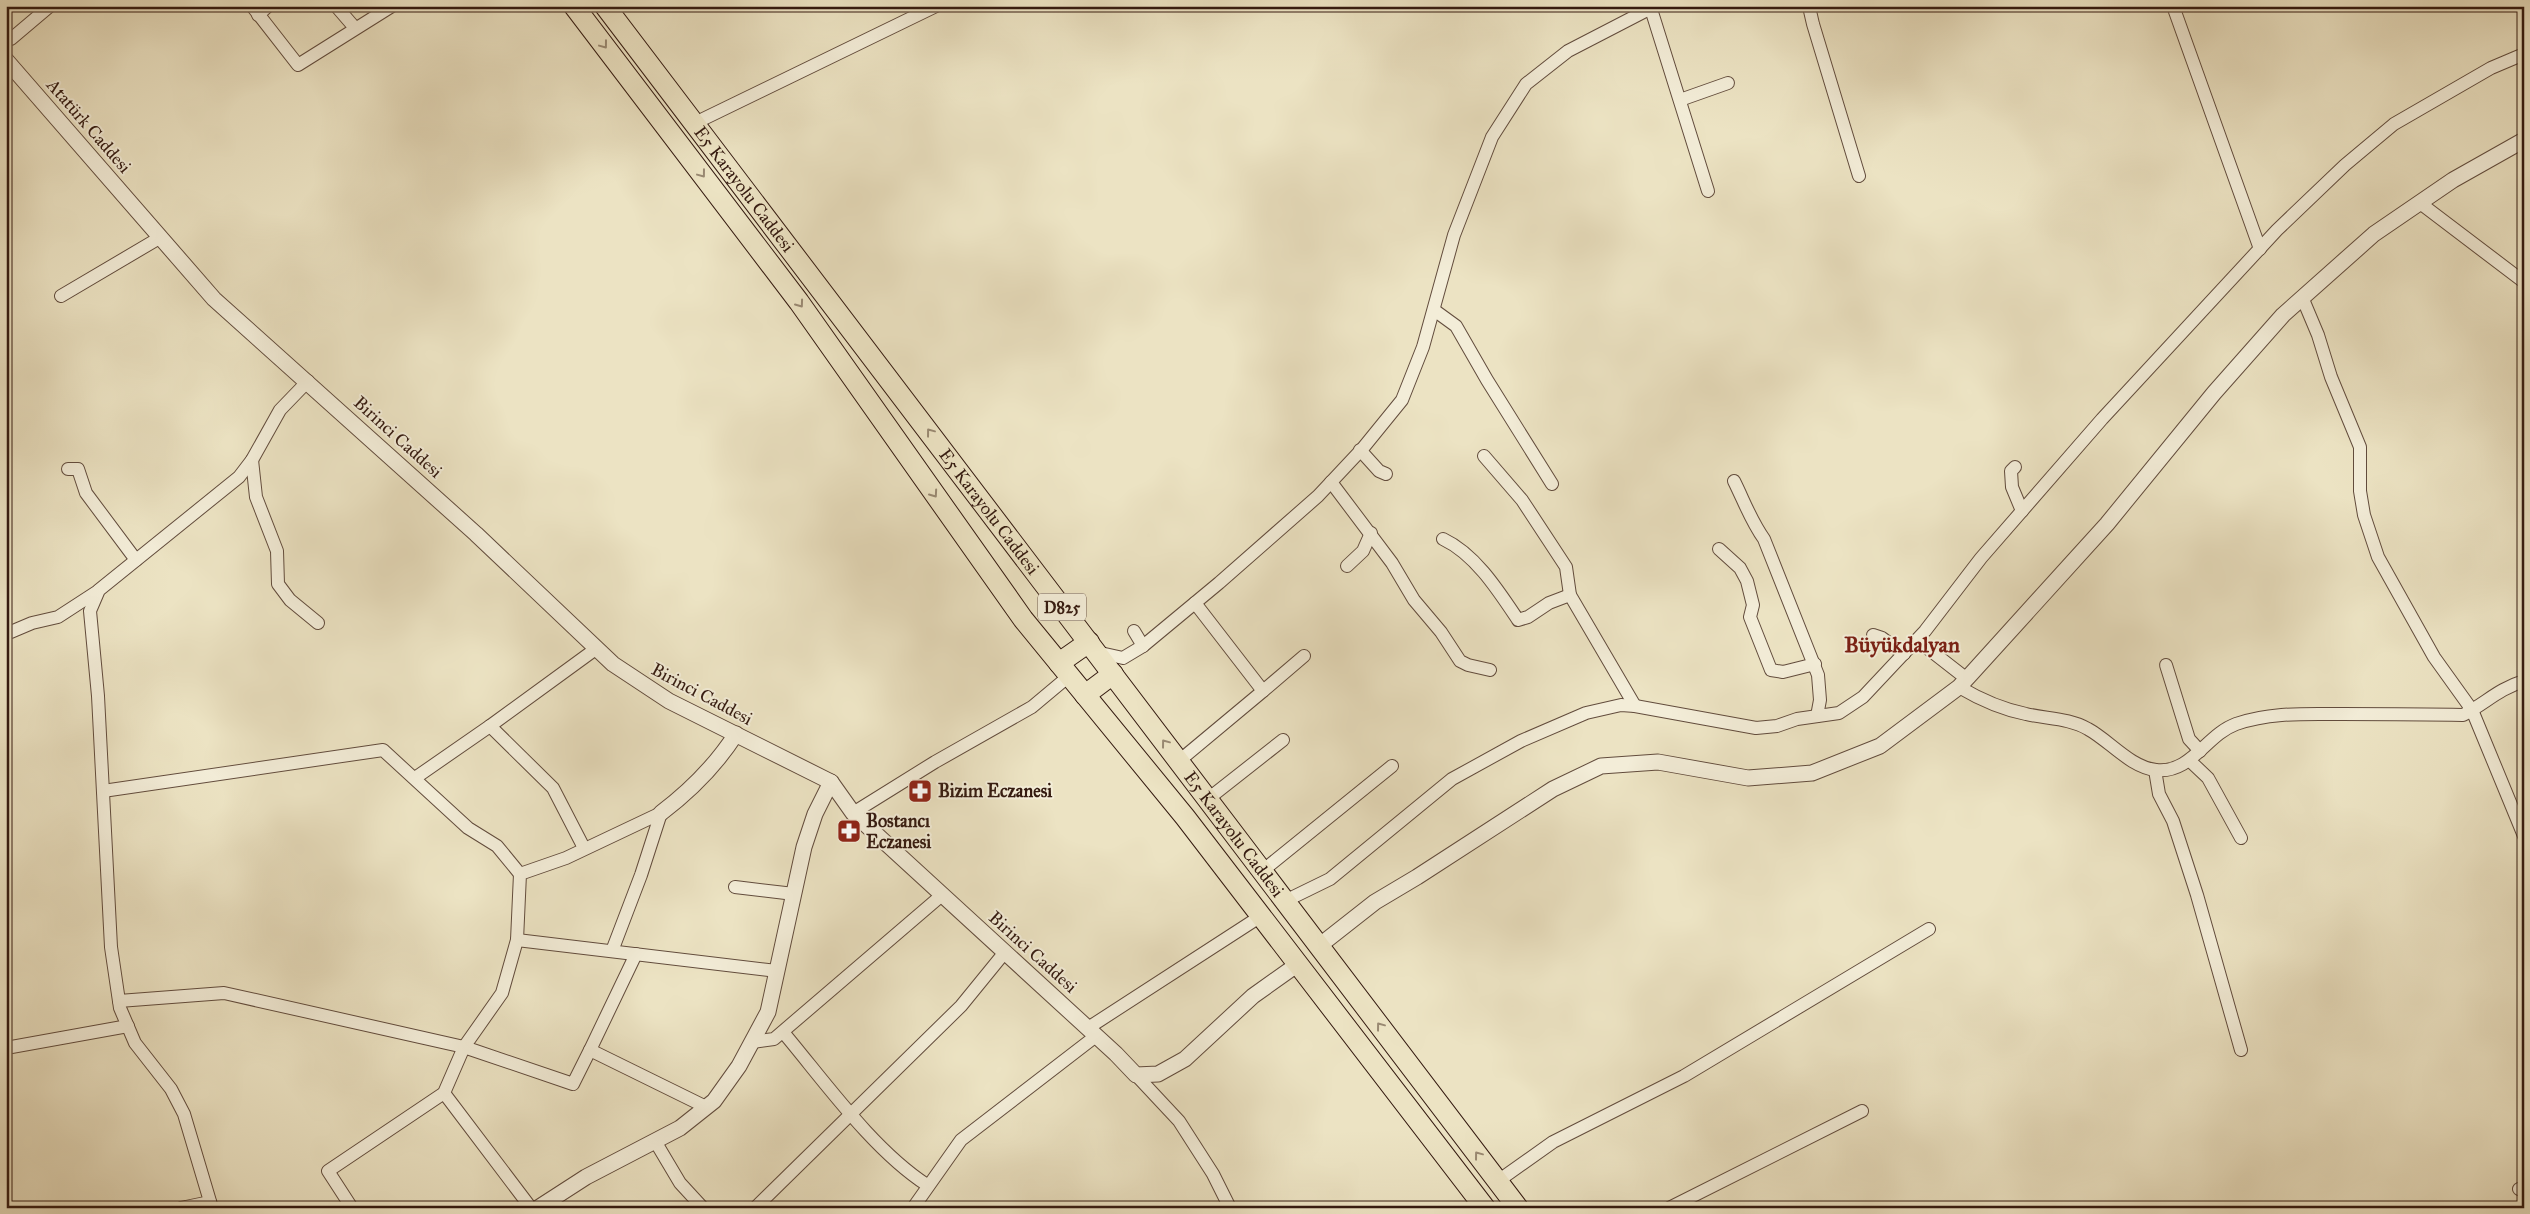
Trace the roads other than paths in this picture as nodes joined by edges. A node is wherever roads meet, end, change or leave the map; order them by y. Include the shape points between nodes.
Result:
1 (50, 6) edge
2 (336, 6) edge
3 (392, 6) edge
4 (574, 6) edge
5 (606, 6) edge
6 (936, 6) edge
7 (1812, 6) edge
8 (2173, 6) edge
9 (1653, 7) edge
10 (259, 9) edge
11 (355, 28) junction
12 (11, 39) dead end
13 (2524, 54) edge
14 (8, 64) edge
15 (1728, 83) dead end
16 (1680, 100) junction
17 (695, 123) junction
18 (2524, 140) edge
19 (1859, 176) dead end
20 (1708, 192) dead end
21 (2420, 203) junction
22 (143, 217) joint
23 (161, 237) junction
24 (2260, 249) junction
25 (2524, 282) edge
26 (61, 296) dead end
27 (2302, 297) junction
28 (1434, 310) junction
29 (308, 381) junction
30 (1360, 450) junction
31 (1484, 456) dead end
32 (252, 460) junction
33 (68, 468) dead end
34 (2015, 468) dead end
35 (1386, 474) dead end
36 (1734, 481) dead end
37 (1331, 482) junction
38 (1552, 484) dead end
39 (2022, 511) junction
40 (1371, 533) junction
41 (1443, 539) dead end
42 (1719, 549) dead end
43 (136, 560) junction
44 (1347, 566) dead end
45 (99, 590) junction
46 (1570, 595) junction
47 (1195, 603) junction
48 (318, 623) dead end
49 (1134, 631) dead end
50 (6, 634) edge
51 (1873, 635) dead end
52 (1917, 640) junction
53 (1143, 646) junction
54 (1093, 647) junction
55 (597, 648) junction
56 (1904, 654) junction
57 (1304, 656) dead end
58 (1815, 664) junction
59 (2166, 665) dead end
60 (1064, 669) junction
61 (1490, 670) dead end
62 (1113, 674) junction
63 (2524, 681) edge
64 (1963, 683) junction
65 (1263, 691) junction
66 (1085, 695) junction
67 (1635, 706) junction
68 (2472, 710) junction
69 (1817, 716) junction
70 (490, 726) junction
71 (736, 734) junction
72 (1283, 740) dead end
73 (2200, 751) junction
74 (1179, 761) junction
75 (2190, 761) junction
76 (1392, 766) dead end
77 (2155, 770) junction
78 (415, 778) junction
79 (831, 782) junction
80 (103, 791) junction
81 (1208, 799) junction
82 (661, 813) junction
83 (853, 814) junction
84 (2524, 836) edge
85 (2242, 838) dead end
86 (584, 848) junction
87 (1261, 872) junction
88 (520, 874) junction
89 (735, 887) dead end
90 (794, 894) junction
91 (942, 895) junction
92 (1286, 901) junction
93 (1261, 916) junction
94 (1929, 929) dead end
95 (517, 940) junction
96 (1319, 946) junction
97 (612, 951) junction
98 (1005, 952) junction
99 (636, 954) junction
100 (1298, 964) junction
101 (777, 971) junction
102 (119, 1001) junction
103 (128, 1026) junction
104 (783, 1032) junction
105 (1092, 1032) junction
106 (752, 1042) junction
107 (464, 1047) junction
108 (6, 1048) edge
109 (590, 1050) junction
110 (2241, 1050) dead end
111 (1136, 1075) junction
112 (444, 1092) junction
113 (706, 1107) junction
114 (1862, 1111) dead end
115 (852, 1113) junction
116 (655, 1141) junction
117 (1498, 1181) junction
118 (928, 1185) junction
119 (211, 1205) edge
120 (540, 1207) edge
121 (181, 1208) edge
122 (352, 1208) edge
123 (703, 1208) edge
124 (755, 1208) edge
125 (913, 1208) edge
126 (1230, 1208) edge
127 (1485, 1208) edge
128 (1518, 1208) edge
129 (1669, 1208) edge

1 - 12 street
2 - 11 street
3 - 11 street
4 -> 60 highway, E5 Karayolu Caddesi / D825 via 799,302 1023,619
5 - 17 highway, E5 Karayolu Caddesi / D825
6 - 17 street
7 - 19 street via 1813,24
8 - 24 street
9 - 16 street
9 - 28 street via 1568,51 1526,84 1492,137 1454,235
10 - 11 street via 298,65
13 - 24 street via 2491,68 2394,124 2345,165
14 - 22 street, Atatürk Caddesi
15 - 16 street
16 - 20 street
54 -> 17 highway, E5 Karayolu Caddesi / D825
18 - 21 street via 2453,180
21 - 25 street
21 - 27 street via 2374,234
22 - 23 street, Birinci Caddesi
23 - 26 street
23 - 29 street, Birinci Caddesi via 214,299
24 - 39 street via 2102,419
27 - 64 street via 2214,392 2107,524
27 - 68 street via 2318,335 2330,377 2360,447 2360,491 2378,557 2434,658
28 - 30 street via 1424,347 1402,400
28 - 38 street via 1456,326
29 - 32 street via 280,410
29 - 55 street, Birinci Caddesi
30 - 35 street via 1378,471
30 - 37 street
31 - 46 street via 1522,500 1566,568
32 - 43 street via 239,477
32 - 48 street via 256,497 277,551 278,584 290,600
33 - 43 street via 78,470 88,484 86,493
34 - 39 street via 2011,470 2012,487
36 - 58 street via 1764,539
37 - 40 street
37 - 47 street
39 - 52 street
40 - 44 street via 1363,551
40 - 61 street via 1414,600 1442,632 1460,661
41 - 46 street via 1469,556 1518,620 1528,618 1549,603
42 - 58 street via 1740,568 1747,582 1753,604 1750,617 1771,670 1783,672
43 - 45 street
45 - 50 street via 58,617
45 - 80 street via 90,611
46 - 67 street
47 - 53 street
47 - 65 street
49 - 53 street
51 - 56 street
52 - 56 street
52 - 64 street
53 - 54 street via 1122,658
54 - 60 highway
54 - 62 highway, E5 Karayolu Caddesi / D825
55 - 70 street
55 - 71 street, Birinci Caddesi via 613,664 669,701
56 - 69 street via 1863,697 1839,713
57 - 65 street
58 - 69 street via 1820,689
59 - 73 street via 2189,739
60 - 66 highway, E5 Karayolu Caddesi / D825
60 - 83 street via 1032,707 935,762
62 - 66 highway
74 -> 62 highway, E5 Karayolu Caddesi / D825
63 - 68 street via 2505,687
64 - 77 street via 1985,703 2025,714 2066,720 2088,729 2135,763
64 - 96 street via 1880,746 1812,773 1748,778 1658,762 1601,766 1553,789 1375,902
65 - 74 street
66 - 93 highway, E5 Karayolu Caddesi / D825
67 - 69 street via 1756,728
67 - 92 street via 1621,705 1586,713 1521,741 1452,779 1330,879
68 - 73 street via 2463,715 2280,714 2234,725
68 - 84 street
70 - 78 street
70 - 86 street via 554,788
71 - 79 street, Birinci Caddesi
71 - 82 street via 705,774
72 - 81 street
73 - 75 street
74 - 81 highway, E5 Karayolu Caddesi / D825
75 - 77 street via 2172,770
75 - 85 street via 2208,778
76 - 87 street
77 - 110 street via 2159,794 2173,821 2197,895
78 - 80 street via 383,750
78 - 88 street via 468,828 497,846
79 - 83 street, Birinci Caddesi
79 - 90 street via 815,814
80 - 102 street via 111,947
81 - 87 highway, E5 Karayolu Caddesi / D825
82 - 86 street
82 - 97 street via 642,875
83 - 91 street, Birinci Caddesi
86 - 88 street
87 - 92 highway, E5 Karayolu Caddesi / D825
88 - 95 street
89 - 90 street
90 - 101 street
91 - 98 street, Birinci Caddesi
91 - 104 street
92 - 96 highway, E5 Karayolu Caddesi / D825
93 - 100 highway, E5 Karayolu Caddesi / D825
93 - 105 street
94 - 117 street via 1684,1076 1553,1142
95 - 97 street
95 - 107 street via 502,993
117 -> 96 highway, E5 Karayolu Caddesi / D825
97 - 99 street
98 - 105 street, Birinci Caddesi
98 - 115 street via 961,1006
99 - 101 street
99 - 109 street
100 - 111 street via 1253,996 1186,1059 1158,1074
100 - 127 highway, E5 Karayolu Caddesi / D825
101 - 106 street via 768,1012
102 - 103 street
102 - 107 street via 224,993
103 - 108 street
103 - 119 street via 135,1043 170,1089 184,1114
104 - 106 street via 766,1042
104 - 115 street
105 - 111 street, Birinci Caddesi
105 - 118 street via 961,1140
106 - 113 street via 719,1094
107 - 109 street via 573,1084
107 - 112 street
109 - 113 street
111 - 126 street, Birinci Caddesi via 1179,1121 1213,1174
112 - 120 street
112 - 122 street via 328,1171
113 - 116 street via 680,1128
114 - 129 street
115 - 118 street via 906,1171
115 - 124 street
116 - 120 street via 586,1177
116 - 123 street via 680,1183
117 - 128 highway, E5 Karayolu Caddesi / D825
118 - 125 street
119 - 121 street

